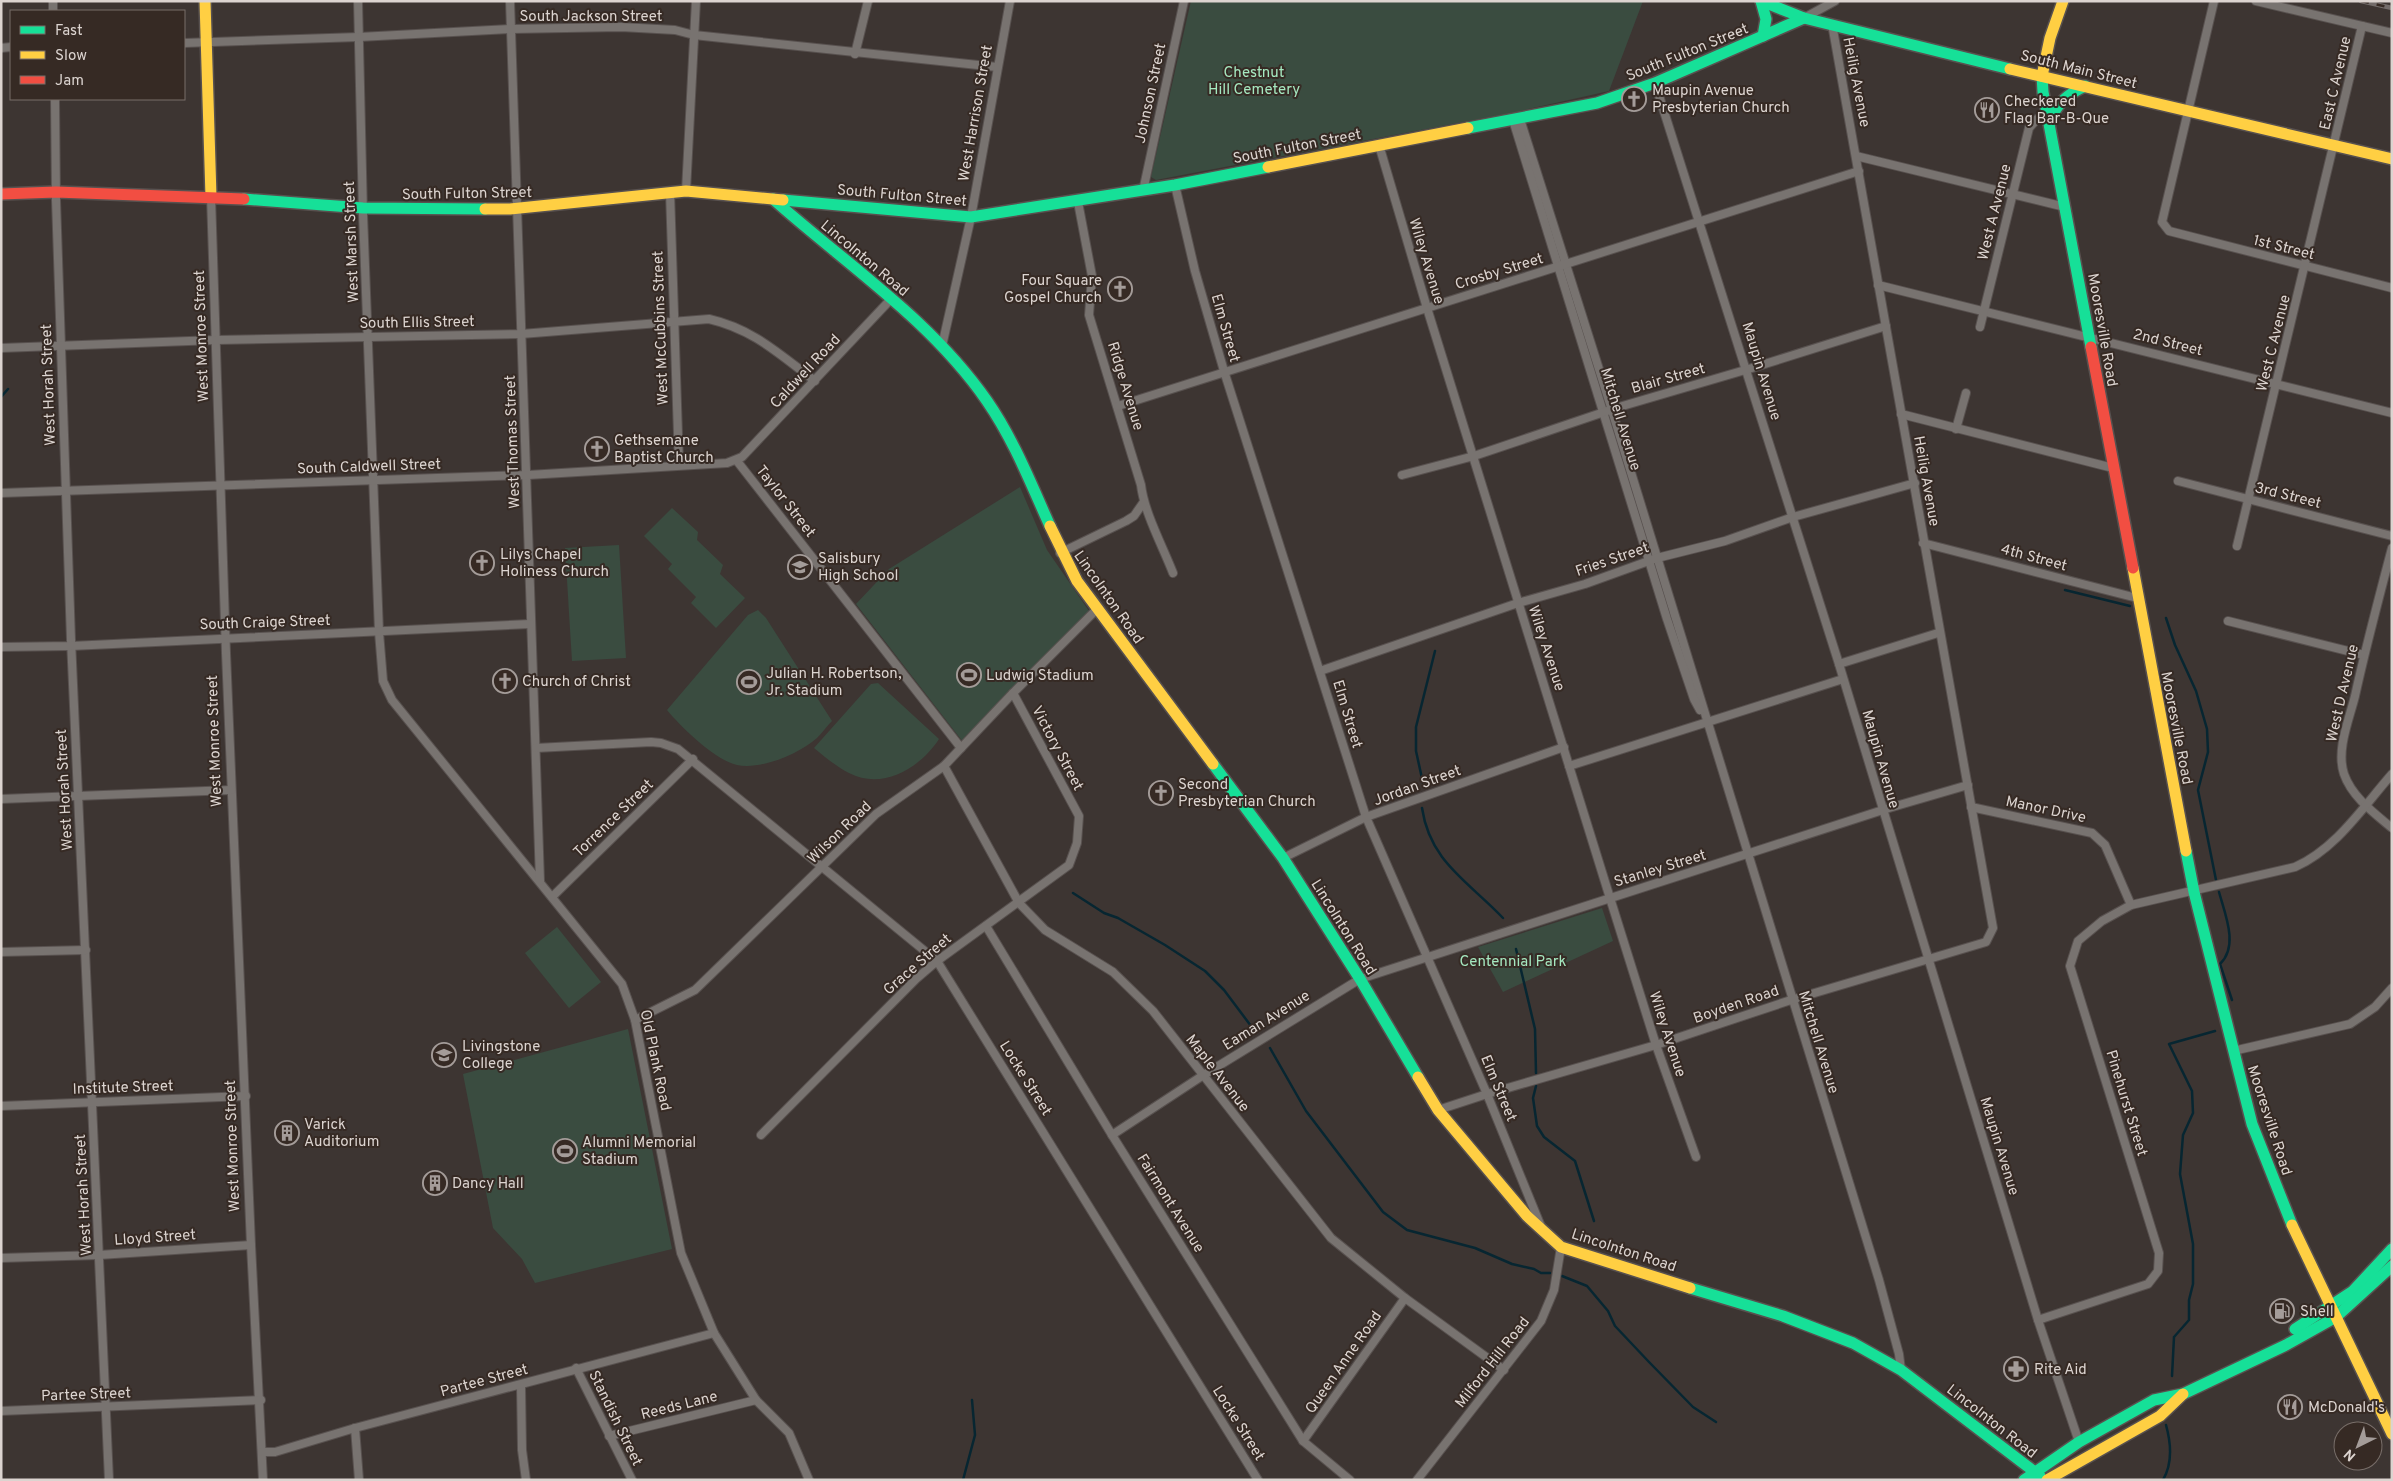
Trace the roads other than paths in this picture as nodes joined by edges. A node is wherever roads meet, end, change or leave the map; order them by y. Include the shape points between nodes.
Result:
1 (205, 1) edge
2 (358, 1) edge
3 (510, 1) edge
4 (696, 1) edge
5 (868, 1) edge
6 (1010, 1) edge
7 (1184, 1) edge
8 (1761, 1) edge
9 (1835, 1) edge
10 (2062, 1) edge
11 (2214, 1) edge
12 (2256, 1) edge
13 (1804, 18) junction
14 (1832, 24) junction
15 (2362, 26) junction
16 (511, 29) junction
17 (2392, 33) edge
18 (694, 34) junction
19 (1763, 36) junction
20 (359, 37) junction
21 (206, 42) junction
22 (185, 43) edge
23 (855, 54) junction
24 (997, 67) junction
25 (2042, 76) junction
26 (1655, 84) junction
27 (2085, 86) junction
28 (55, 100) edge
29 (2188, 112) junction
30 (2049, 118) junction
31 (1516, 119) junction
32 (1378, 145) junction
33 (2335, 146) junction
34 (1856, 156) junction
35 (2392, 159) edge
36 (1859, 172) junction
37 (1175, 185) junction
38 (686, 191) junction
39 (1143, 191) junction
40 (56, 192) junction
41 (670, 192) junction
42 (1, 194) edge
43 (2011, 194) junction
44 (211, 196) junction
45 (773, 199) junction
46 (1078, 202) junction
47 (2065, 207) junction
48 (363, 208) junction
49 (517, 209) junction
50 (971, 217) junction
51 (1700, 222) junction
52 (1562, 266) junction
53 (2306, 266) junction
54 (1878, 285) junction
55 (2392, 288) edge
56 (892, 298) junction
57 (1426, 308) junction
58 (1984, 312) junction
59 (674, 320) junction
60 (1886, 326) junction
61 (1980, 327) dead end
62 (522, 334) junction
63 (368, 336) junction
64 (2090, 337) junction
65 (216, 340) junction
66 (60, 346) junction
67 (942, 346) junction
68 (1, 348) edge
69 (1747, 369) junction
70 (1224, 371) junction
71 (815, 381) junction
72 (2277, 384) junction
73 (1966, 393) dead end
74 (1118, 406) junction
75 (1607, 411) junction
76 (2392, 413) edge
77 (1902, 414) junction
78 (1956, 429) junction
79 (1474, 456) junction
80 (737, 461) junction
81 (678, 464) junction
82 (2113, 468) junction
83 (528, 475) junction
84 (1402, 475) dead end
85 (373, 479) junction
86 (2178, 481) dead end
87 (1915, 483) junction
88 (221, 484) junction
89 (65, 490) junction
90 (1, 493) edge
91 (2249, 500) junction
92 (1143, 503) junction
93 (1793, 517) junction
94 (2392, 536) edge
95 (1923, 543) junction
96 (2237, 546) dead end
97 (2392, 548) edge
98 (1060, 552) junction
99 (1657, 558) junction
100 (1648, 561) junction
101 (1173, 573) dead end
102 (2137, 598) junction
103 (1518, 603) junction
104 (1096, 610) junction
105 (2228, 621) dead end
106 (530, 624) junction
107 (379, 632) junction
108 (1938, 633) junction
109 (225, 638) junction
110 (71, 646) junction
111 (1, 647) edge
112 (2364, 655) junction
113 (1839, 664) junction
114 (1320, 671) junction
115 (1843, 679) junction
116 (1013, 694) junction
117 (1708, 723) junction
118 (1564, 747) junction
119 (536, 748) junction
120 (961, 748) junction
121 (693, 759) junction
122 (944, 766) junction
123 (1569, 766) junction
124 (2392, 774) edge
125 (1968, 785) junction
126 (232, 790) junction
127 (79, 797) junction
128 (1, 800) edge
129 (2365, 805) junction
130 (1971, 807) junction
131 (1882, 810) junction
132 (1079, 816) joint
133 (1366, 818) junction
134 (2392, 828) edge
135 (1748, 854) junction
136 (1283, 858) junction
137 (822, 868) junction
138 (540, 882) junction
139 (2194, 892) junction
140 (552, 897) junction
141 (1610, 898) junction
142 (1019, 903) junction
143 (2131, 905) junction
144 (986, 926) junction
145 (1986, 942) joint
146 (86, 950) junction
147 (1, 952) edge
148 (1427, 958) junction
149 (1928, 959) junction
150 (937, 961) junction
151 (1360, 979) junction
152 (2392, 988) edge
153 (1791, 1000) junction
154 (635, 1020) junction
155 (1656, 1045) junction
156 (2233, 1051) junction
157 (1202, 1076) junction
158 (1487, 1094) junction
159 (246, 1096) junction
160 (92, 1102) junction
161 (1, 1106) edge
162 (1438, 1110) junction
163 (761, 1135) dead end
164 (1112, 1135) junction
165 (1696, 1157) dead end
166 (1544, 1233) junction
167 (251, 1245) junction
168 (1561, 1247) junction
169 (2392, 1249) edge
170 (99, 1255) junction
171 (1, 1258) edge
172 (2392, 1266) edge
173 (1405, 1298) junction
174 (2334, 1312) junction
175 (2038, 1320) junction
176 (714, 1333) junction
177 (576, 1368) junction
178 (1504, 1370) junction
179 (1901, 1370) junction
180 (521, 1386) junction
181 (2183, 1394) junction
182 (261, 1400) junction
183 (756, 1400) junction
184 (106, 1407) junction
185 (1, 1411) edge
186 (355, 1428) junction
187 (2392, 1434) edge
188 (609, 1436) junction
189 (1303, 1441) junction
190 (2079, 1442) junction
191 (262, 1452) junction
192 (2034, 1472) junction
193 (109, 1480) edge
194 (264, 1480) edge
195 (359, 1480) edge
196 (526, 1480) edge
197 (632, 1480) edge
198 (809, 1480) edge
199 (1258, 1480) edge
200 (1350, 1480) edge
201 (1417, 1480) edge
202 (2024, 1480) edge
203 (2046, 1480) edge

1 - 21 main road, West Monroe Street
2 - 20 street, West Marsh Street
3 - 16 street, West Thomas Street
4 - 18 street
5 - 23 street
6 - 24 street, West Harrison Street
7 - 39 street, Johnson Street
8 - 13 main road, South Main Street
8 - 19 main road via 1768,17
9 - 13 street
10 - 25 main road, Mooresville Road
11 - 29 street
12 - 15 street
13 - 14 main road, South Main Street
13 - 19 main road, South Fulton Street
14 - 25 main road, South Main Street
14 - 34 street, Heilig Avenue
15 - 17 street
15 - 33 street, East C Avenue
16 - 18 street, South Jackson Street via 621,27
16 - 20 street, South Jackson Street
16 - 49 street, West Thomas Street
18 - 23 street, South Jackson Street
18 - 38 street
19 - 26 main road, South Fulton Street
20 - 21 street, South Jackson Street
20 - 48 street, West Marsh Street
21 - 22 street, South Jackson Street
21 - 44 main road, West Monroe Street
23 - 24 street, South Jackson Street
24 - 50 street, West Harrison Street
25 - 27 main road, South Main Street
25 - 30 main road, Mooresville Road
26 - 31 main road, South Fulton Street via 1597,102
26 - 51 street, Maupin Avenue
27 - 29 main road, South Main Street
27 - 30 main road via 2060,101
28 - 40 street, West Horah Street
29 - 33 main road, South Main Street
29 - 53 street, 1st Street via 2162,222 2169,231
30 - 43 street, West A Avenue via 2037,119 2029,128
30 - 47 main road, Mooresville Road
31 - 32 main road, South Fulton Street
31 - 52 street, Mitchell Avenue
32 - 37 main road, South Fulton Street
32 - 57 street, Wiley Avenue
33 - 35 main road, South Main Street
33 - 53 street, West C Avenue
34 - 36 street, Heilig Avenue
34 - 43 street
36 - 51 street, Crosby Street
36 - 54 street, Heilig Avenue
37 - 39 main road, South Fulton Street
37 - 70 street, Elm Street via 1195,271
38 - 41 main road, South Fulton Street
38 - 45 main road, South Fulton Street
39 - 46 main road, South Fulton Street
40 - 42 main road, South Fulton Street
40 - 44 main road, South Fulton Street
40 - 66 street, West Horah Street
41 - 49 main road, South Fulton Street
41 - 59 street, West McCubbins Street
43 - 47 street
43 - 58 street, West A Avenue
44 - 48 main road, South Fulton Street
44 - 65 street, West Monroe Street
45 - 50 main road, South Fulton Street
45 - 56 main road, Lincolnton Road
46 - 50 main road, South Fulton Street
46 - 74 street, Ridge Avenue via 1092,276 1089,315
47 - 64 main road, Mooresville Road
48 - 49 main road, South Fulton Street
48 - 63 street, West Marsh Street
49 - 62 street, West Thomas Street
50 - 67 street, West Harrison Street
51 - 52 street, Crosby Street
51 - 69 street, Maupin Avenue
52 - 57 street, Crosby Street
52 - 75 street, Mitchell Avenue
53 - 55 street, 1st Street
53 - 72 street, West C Avenue
54 - 58 street, 2nd Street
54 - 60 street, Heilig Avenue
56 - 67 main road, Lincolnton Road
56 - 71 street, Caldwell Road
57 - 70 street, Crosby Street
57 - 79 street, Wiley Avenue
58 - 61 street, West A Avenue
58 - 64 street, 2nd Street
59 - 62 street, South Ellis Street
59 - 71 street, South Ellis Street via 709,318 732,324 754,336
59 - 81 street, West McCubbins Street
60 - 69 street, Blair Street
60 - 77 street, Heilig Avenue
62 - 63 street, South Ellis Street
62 - 83 street, West Thomas Street
63 - 65 street, South Ellis Street
63 - 85 street, West Marsh Street
64 - 72 street, 2nd Street
64 - 82 main road, Mooresville Road
65 - 66 street, South Ellis Street
65 - 88 street, West Monroe Street
66 - 68 street, South Ellis Street
66 - 89 street, West Horah Street
67 - 98 main road, Lincolnton Road via 987,401 1004,428 1030,478
69 - 75 street, Blair Street
69 - 93 street, Maupin Avenue
70 - 74 street, Crosby Street
70 - 114 street, Elm Street
71 - 80 street, Caldwell Road
72 - 76 street, 2nd Street
72 - 91 street, West C Avenue
73 - 78 street
74 - 92 street, Ridge Avenue via 1142,485
75 - 79 street, Blair Street
75 - 99 street, Mitchell Avenue
75 - 100 street, Mitchell Avenue
77 - 78 street
77 - 87 street, Heilig Avenue
78 - 82 street
79 - 84 street, Blair Street
79 - 103 street, Wiley Avenue
80 - 81 street, South Caldwell Street
80 - 120 street, Taylor Street
81 - 83 street, South Caldwell Street
82 - 102 main road, Mooresville Road
83 - 85 street, South Caldwell Street
83 - 106 street, West Thomas Street
85 - 88 street, South Caldwell Street
85 - 107 street, West Marsh Street
86 - 91 street, 3rd Street
87 - 93 street, Fries Street
87 - 95 street, Heilig Avenue
88 - 89 street, South Caldwell Street
88 - 109 street, West Monroe Street
89 - 90 street, South Caldwell Street
89 - 110 street, West Horah Street
91 - 94 street, 3rd Street
91 - 96 street, West C Avenue
92 - 98 street via 1126,521
92 - 101 street, Ridge Avenue
93 - 99 street, Fries Street via 1725,541
93 - 113 street, Maupin Avenue
95 - 102 street, 4th Street
95 - 108 street, Heilig Avenue
97 - 112 street, West D Avenue
98 - 104 main road, Lincolnton Road
99 - 100 street, Fries Street
99 - 117 street, Mitchell Avenue
100 - 103 street, Fries Street via 1585,584
100 - 117 street, Mitchell Avenue via 1694,699
102 - 139 main road, Mooresville Road
103 - 114 street, Fries Street
103 - 118 street, Wiley Avenue
104 - 116 street, Wilson Road
104 - 136 main road, Lincolnton Road
105 - 112 street
106 - 107 street, South Craige Street
106 - 119 street, West Thomas Street
107 - 109 street, South Craige Street
107 - 138 street, Old Plank Road via 383,681 392,700
108 - 113 street
108 - 125 street, Heilig Avenue
109 - 110 street, South Craige Street
109 - 126 street, West Monroe Street
110 - 111 street, South Craige Street
110 - 127 street, West Horah Street
112 - 129 street, West D Avenue via 2342,762 2351,788
113 - 115 street, Maupin Avenue
114 - 133 street, Elm Street
115 - 117 street
115 - 131 street, Maupin Avenue
116 - 120 street, Wilson Road
116 - 132 street, Victory Street
117 - 123 street
117 - 135 street, Mitchell Avenue
118 - 123 street, Wiley Avenue
118 - 133 street, Jordan Street
119 - 121 street, Locke Street via 661,743
119 - 138 street, West Thomas Street
120 - 122 street, Wilson Road
121 - 137 street, Locke Street
121 - 140 street, Torrence Street
122 - 137 street, Wilson Road via 876,814
122 - 142 street, Maple Avenue
123 - 141 street, Wiley Avenue
124 - 129 street, Pinehurst Street
125 - 130 street, Heilig Avenue
125 - 131 street, Stanley Street
126 - 127 street
126 - 159 street, West Monroe Street
127 - 128 street
127 - 146 street, West Horah Street
129 - 134 street, West D Avenue
129 - 139 street, Pinehurst Street via 2329,846 2312,859 2295,867
130 - 143 street, Manor Drive via 2092,833 2105,845
130 - 145 street, Heilig Avenue via 1993,928
131 - 135 street, Stanley Street
131 - 149 street, Maupin Avenue
132 - 142 street, Grace Street via 1077,843 1069,866
133 - 136 street, Jordan Street
133 - 148 street, Elm Street
135 - 141 street, Stanley Street
135 - 153 street, Mitchell Avenue
136 - 151 main road, Lincolnton Road
137 - 150 street, Locke Street
137 - 154 street, Wilson Road via 695,990
138 - 140 street, Old Plank Road
139 - 143 street, Pinehurst Street
139 - 156 main road, Mooresville Road
140 - 154 street, Old Plank Road via 622,984
141 - 148 street, Stanley Street
141 - 155 street, Wiley Avenue
142 - 144 street, Grace Street
142 - 157 street, Maple Avenue via 1045,930 1113,972 1132,988
143 - 175 street, Pinehurst Street via 2102,921 2078,941 2070,966 2159,1253 2158,1270 2148,1284
144 - 150 street, Grace Street
144 - 164 street, Fairmont Avenue
145 - 149 street, Boyden Road
146 - 147 street
146 - 160 street, West Horah Street
148 - 151 street, Stanley Street
148 - 158 street, Elm Street
149 - 153 street, Boyden Road
149 - 175 street, Maupin Avenue
150 - 163 street, Grace Street
150 - 199 street, Locke Street
151 - 157 street, Eaman Avenue
151 - 162 main road, Lincolnton Road
152 - 156 street via 2375,1007 2350,1024
153 - 155 street, Boyden Road
153 - 179 street, Mitchell Avenue via 1879,1280
154 - 176 street, Old Plank Road via 681,1253
155 - 158 street, Boyden Road
155 - 165 street, Wiley Avenue
156 - 174 main road, Mooresville Road via 2252,1124 2278,1192
157 - 164 street, Eaman Avenue
157 - 173 street, Maple Avenue via 1331,1238
158 - 162 street, Boyden Road
158 - 166 street, Elm Street
159 - 160 street, Institute Street
159 - 167 street, West Monroe Street
160 - 161 street, Institute Street
160 - 170 street, West Horah Street
162 - 166 main road, Lincolnton Road
164 - 189 street, Fairmont Avenue
166 - 168 main road, Lincolnton Road
167 - 170 street, Lloyd Street
167 - 182 street, West Monroe Street
168 - 178 street, Milford Hill Road via 1554,1290 1541,1321
168 - 179 main road, Lincolnton Road via 1787,1317 1854,1344
169 - 174 main road
170 - 171 street, Lloyd Street
170 - 184 street, West Horah Street
172 - 174 main road
173 - 178 street, Maple Avenue
173 - 189 street, Queen Anne Road
174 - 181 main road via 2286,1345
174 - 187 main road, Mooresville Road
175 - 190 street, Maupin Avenue
176 - 177 street, Partee Street
176 - 183 street, Old Plank Road
177 - 180 street, Partee Street
177 - 188 street, Standish Street
178 - 201 street, Milford Hill Road
179 - 192 main road, Lincolnton Road
180 - 186 street, Partee Street
180 - 196 street
181 - 190 main road via 2154,1400
181 - 203 main road via 2160,1416
182 - 184 street, Partee Street
182 - 191 street, West Monroe Street
183 - 188 street, Reeds Lane
183 - 198 street, Old Plank Road via 789,1433
184 - 185 street, Partee Street
184 - 193 street, West Horah Street
186 - 191 street, Partee Street via 275,1452
186 - 195 street
188 - 197 street, Standish Street
189 - 200 street, Fairmont Avenue
190 - 192 main road
191 - 194 street, West Monroe Street
192 - 202 main road
192 - 203 main road, Lincolnton Road

